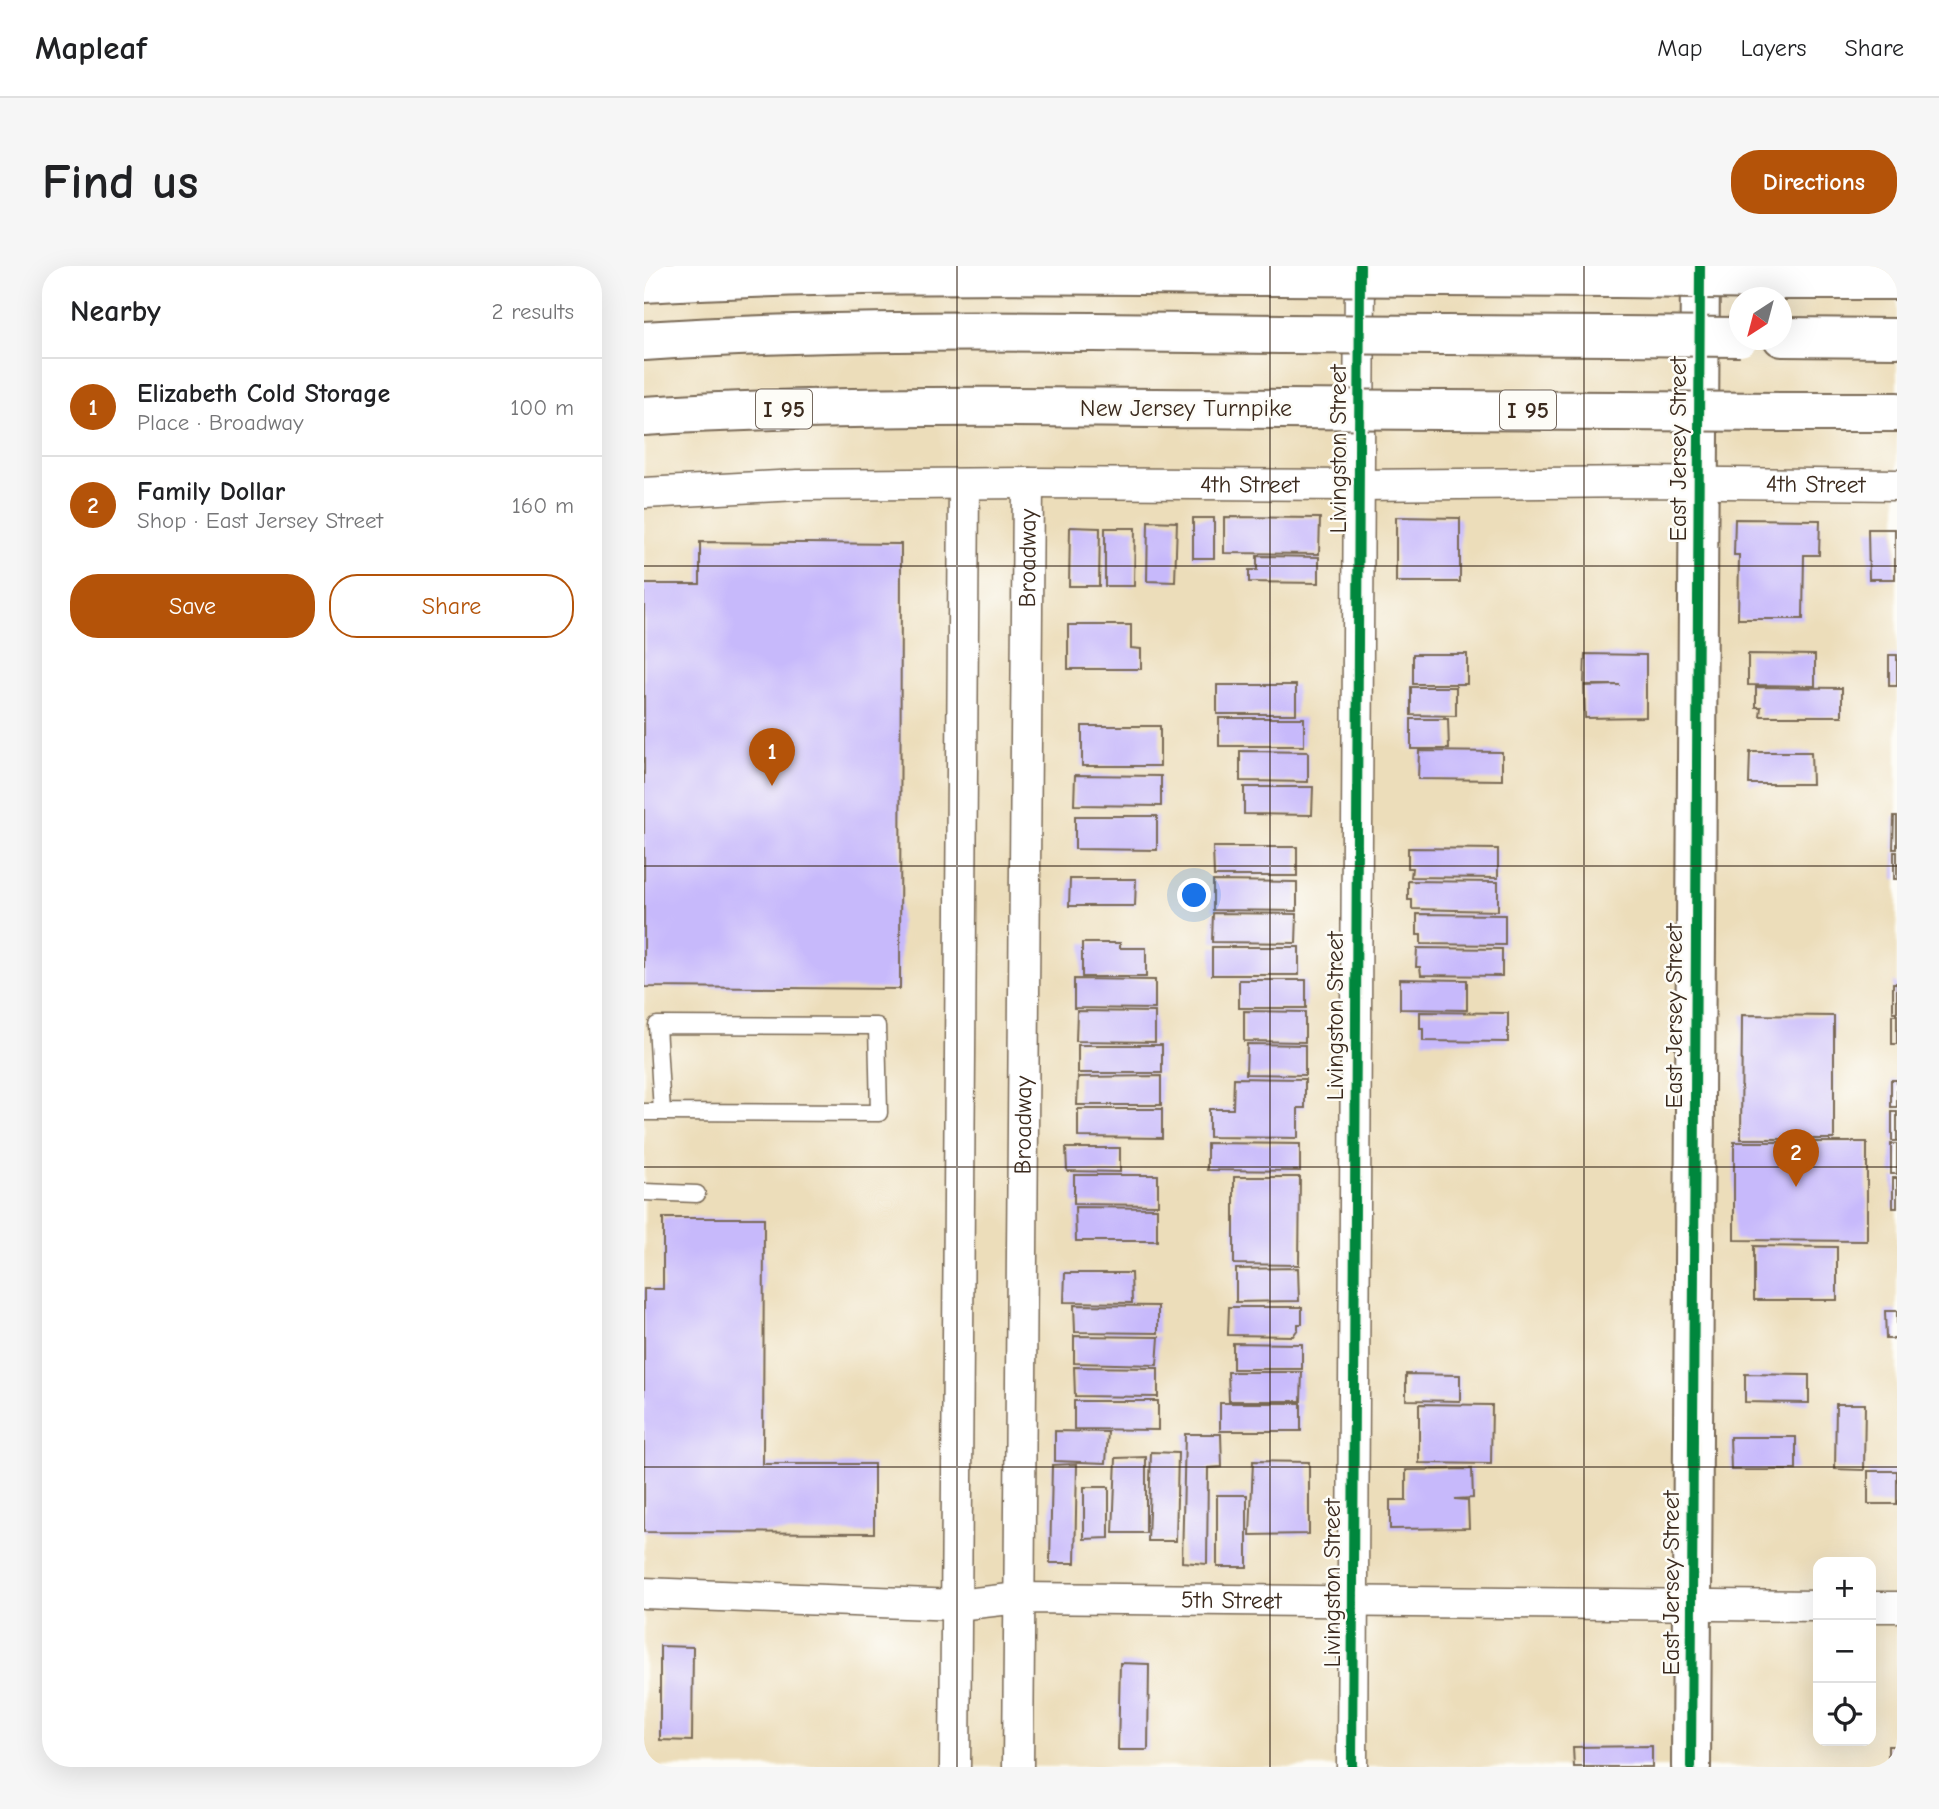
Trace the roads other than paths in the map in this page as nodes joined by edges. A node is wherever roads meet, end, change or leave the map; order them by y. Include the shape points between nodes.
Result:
1 (1360, 266) edge
2 (1700, 266) edge
3 (1897, 280) edge
4 (644, 283) edge
5 (1729, 337) edge
6 (1792, 337) edge
7 (1897, 338) edge
8 (644, 341) edge
9 (1897, 412) edge
10 (644, 416) edge
11 (1028, 483) junction
12 (1698, 483) junction
13 (964, 484) junction
14 (1359, 485) junction
15 (1897, 485) edge
16 (644, 493) edge
17 (644, 1112) edge
18 (662, 1112) junction
19 (644, 1192) edge
20 (697, 1194) dead end
21 (644, 1593) edge
22 (1019, 1598) junction
23 (1353, 1602) junction
24 (957, 1605) junction
25 (1692, 1606) junction
26 (1813, 1606) edge
27 (1876, 1607) edge
28 (1897, 1607) edge
29 (954, 1767) edge
30 (1018, 1767) edge
31 (1352, 1767) edge
32 (1691, 1767) edge

1 - 14 street, Livingston Street
2 - 12 main road, East Jersey Street
3 - 4 main road, bridge via 922,274
5 - 8 main road, bridge via 923,331
6 - 7 main road
9 - 10 main road, New Jersey Turnpike / I 95, bridge via 924,407
11 - 13 street, 4th Street
11 - 14 street, 4th Street
11 - 22 street, Broadway
12 - 14 street, 4th Street
12 - 15 street, 4th Street
12 - 25 main road, East Jersey Street
13 - 16 street, 4th Street via 798,485
13 - 24 street
14 - 23 street, Livingston Street
17 - 18 lane
18 - 18 lane via 879,1113 877,1026 657,1025
19 - 20 lane
21 - 24 street, 5th Street
22 - 23 street, 5th Street
22 - 24 street, 5th Street
22 - 30 street, Broadway
23 - 25 street, 5th Street
23 - 31 street, Livingston Street
24 - 29 street
25 - 26 street, 5th Street
25 - 32 main road, East Jersey Street
27 - 28 street

